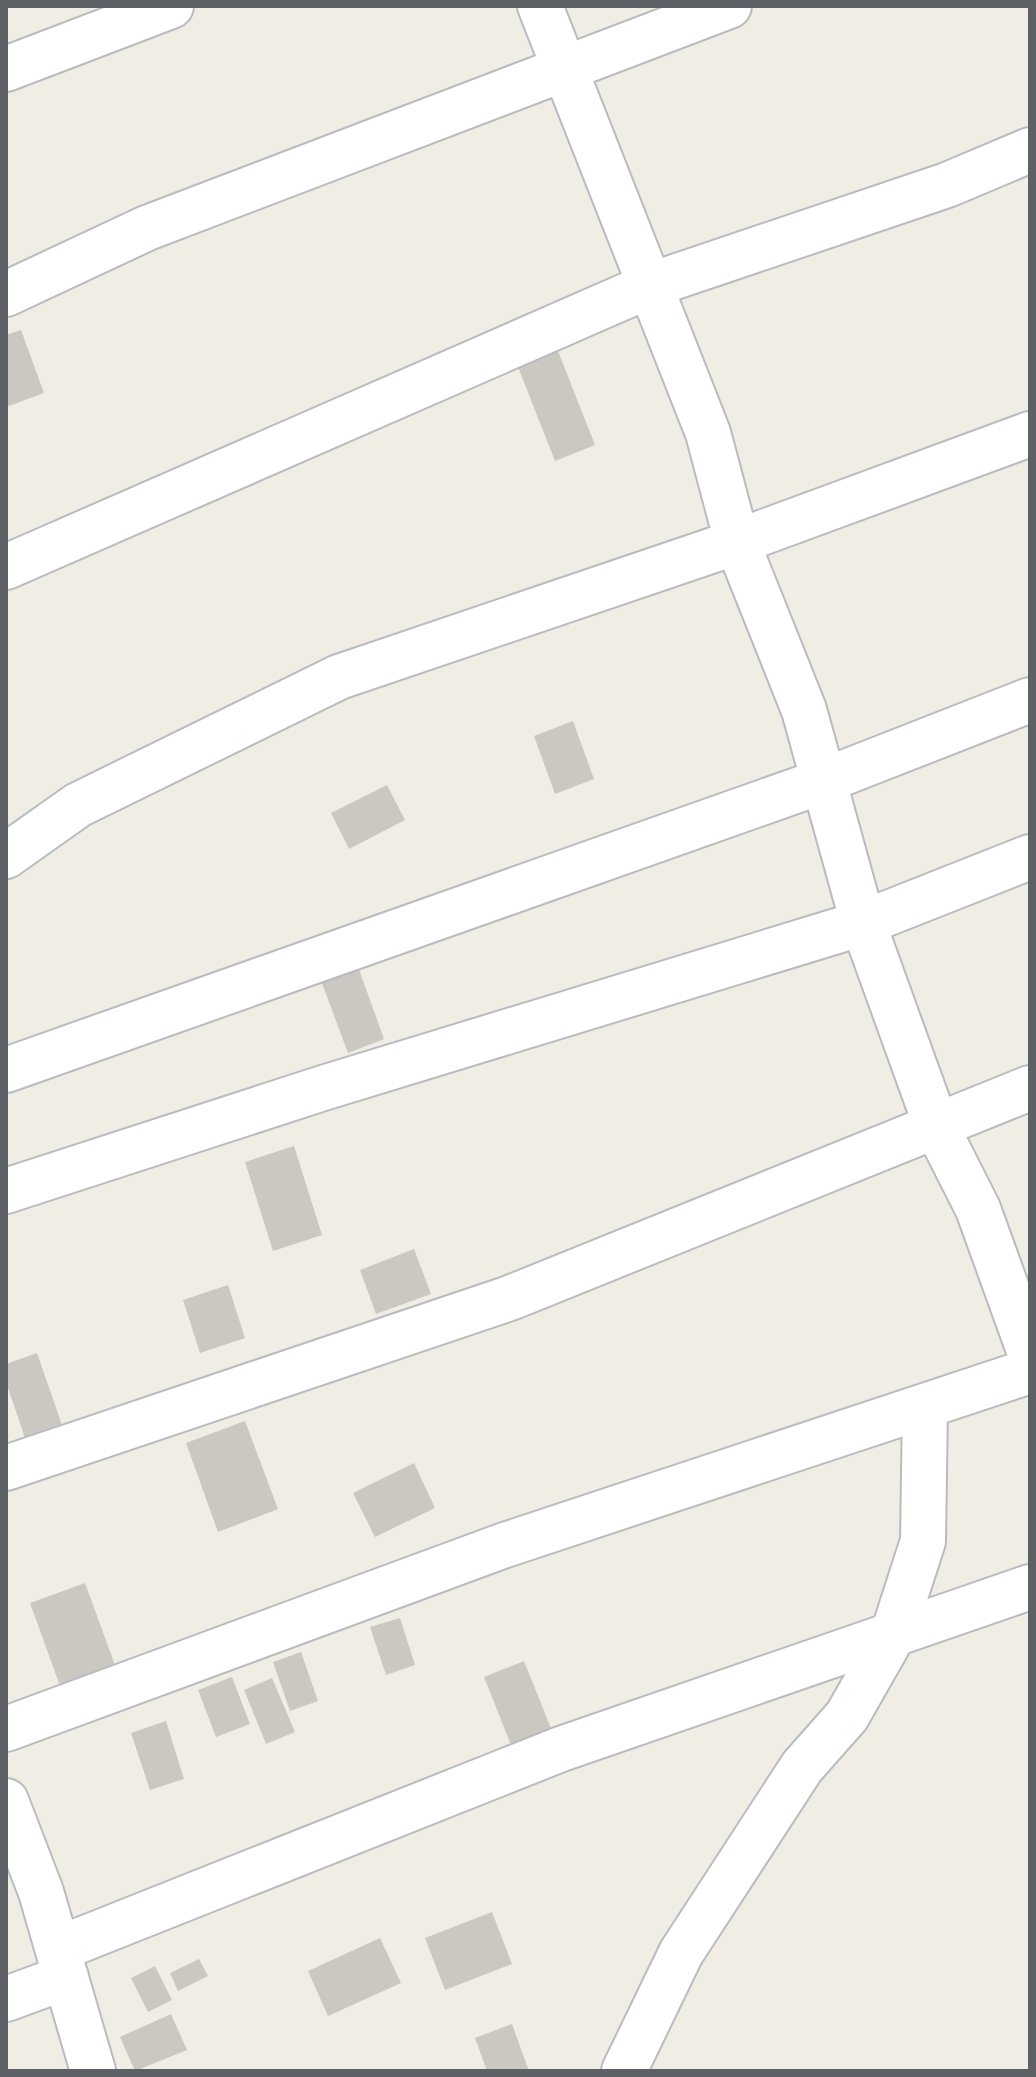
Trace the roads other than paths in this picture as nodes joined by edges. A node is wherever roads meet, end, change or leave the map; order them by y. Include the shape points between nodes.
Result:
1 (171, 6) edge
2 (540, 6) edge
3 (729, 6) edge
4 (563, 68) junction
5 (6, 69) edge
6 (1030, 150) edge
7 (651, 285) junction
8 (6, 294) edge
9 (1030, 434) edge
10 (737, 542) junction
11 (6, 567) edge
12 (1030, 700) edge
13 (823, 781) junction
14 (6, 856) edge
15 (1030, 857) edge
16 (863, 923) junction
17 (6, 1070) edge
18 (1030, 1088) edge
19 (937, 1128) junction
20 (6, 1191) edge
21 (1030, 1353) edge
22 (1030, 1371) edge
23 (925, 1406) junction
24 (6, 1468) edge
25 (1030, 1587) edge
26 (892, 1637) junction
27 (6, 1729) edge
28 (6, 1801) edge
29 (62, 1963) junction
30 (6, 1999) edge
31 (93, 2071) edge
32 (624, 2071) edge

1 - 5 street
2 - 4 street
3 - 4 street
4 - 7 street
4 - 8 street via 147,228
6 - 7 street via 947,185
7 - 10 street via 708,433
7 - 11 street
9 - 10 street
10 - 13 street via 804,710
10 - 14 street via 339,677 78,805
12 - 13 street
13 - 16 street
13 - 17 street
15 - 16 street
16 - 19 street
16 - 20 street
18 - 19 street
19 - 21 street via 978,1209
19 - 24 street via 524,1294
22 - 23 street
23 - 26 street via 923,1541
23 - 27 street via 505,1545
25 - 26 street
26 - 29 street via 561,1749
26 - 32 street via 847,1716 802,1767 681,1953
28 - 29 street
29 - 30 street
29 - 31 street

